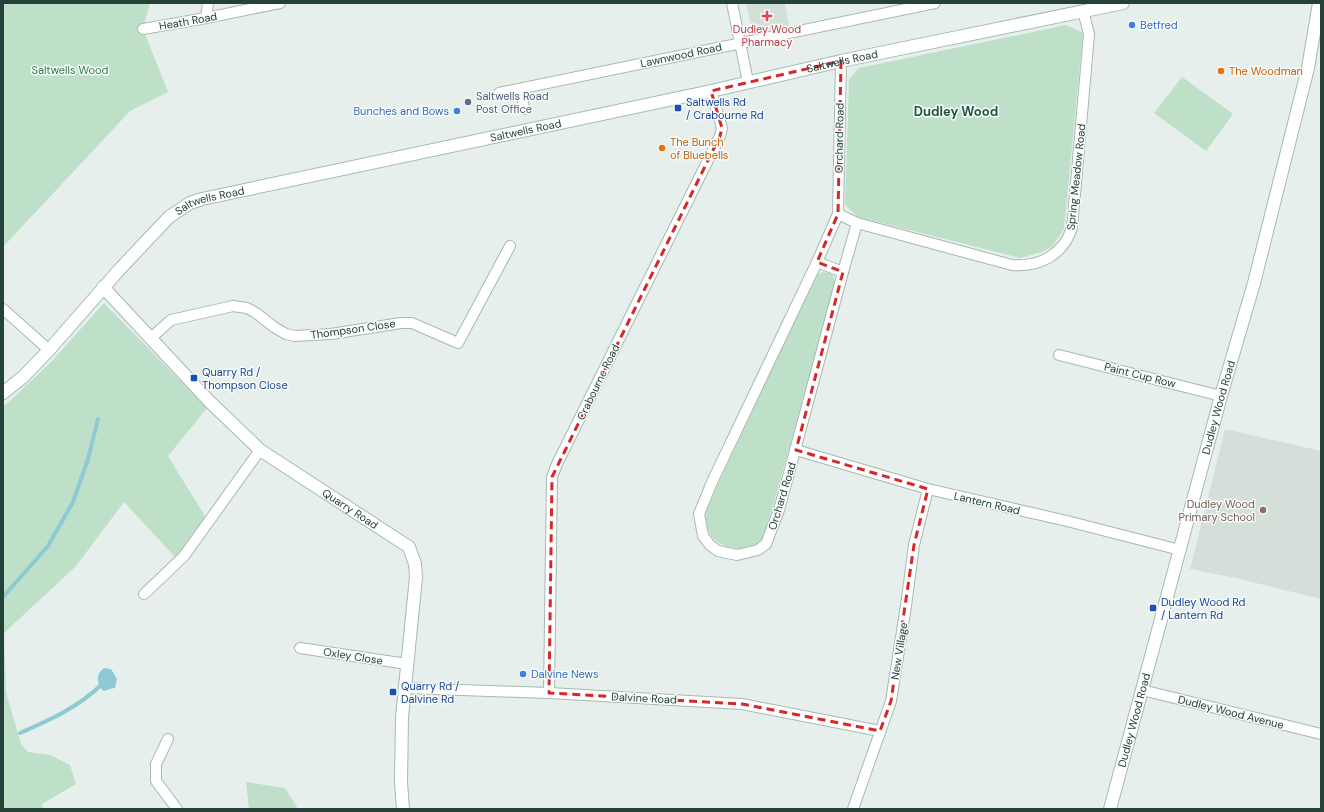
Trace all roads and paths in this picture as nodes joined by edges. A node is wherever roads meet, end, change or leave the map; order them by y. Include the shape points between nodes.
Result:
1 (208, 3) edge
2 (280, 3) edge
3 (732, 3) edge
4 (934, 3) edge
5 (1123, 3) edge
6 (1319, 3) edge
7 (1083, 11) junction
8 (206, 18) junction
9 (143, 29) dead end
10 (1317, 42) edge
11 (740, 43) junction
12 (841, 61) junction
13 (748, 82) junction
14 (521, 89) junction
15 (711, 91) junction
16 (500, 93) dead end
17 (524, 109) dead end
18 (838, 214) junction
19 (857, 223) junction
20 (510, 246) dead end
21 (817, 262) junction
22 (843, 272) junction
23 (103, 287) junction
24 (3, 309) edge
25 (151, 338) junction
26 (49, 350) junction
27 (1059, 354) dead end
28 (3, 392) edge
29 (1221, 396) junction
30 (260, 450) junction
31 (796, 450) junction
32 (928, 489) junction
33 (1180, 550) junction
34 (144, 594) dead end
35 (300, 648) dead end
36 (407, 664) junction
37 (405, 688) junction
38 (1142, 690) junction
39 (549, 693) junction
40 (880, 731) junction
41 (1321, 734) edge
42 (168, 739) dead end
43 (177, 809) edge
44 (403, 809) edge
45 (854, 809) edge
46 (1110, 809) edge

1 - 8 street
2 - 8 street, Heath Road
3 - 11 street
4 - 11 street, Lawnwood Road
5 - 7 street, Saltwells Road
6 - 10 street, Dudley Wood Road
7 - 12 street, Saltwells Road
7 - 19 street, Spring Meadow Road via 1089,34 1072,228 1068,239 1058,251 1040,262 1024,266 1012,265
8 - 9 street, Heath Road
10 - 29 street, Dudley Wood Road via 1308,68 1258,268
11 - 13 street
11 - 14 street, Lawnwood Road
12 - 13 street, Saltwells Road
12 - 18 street, Orchard Road
13 - 15 street, Saltwells Road
14 - 16 street, Lawnwood Road
14 - 17 street
15 - 23 street, Saltwells Road via 202,199 190,203 169,217
15 - 39 street, Crabourne Road via 722,128 720,136 552,477
18 - 19 street
18 - 21 street, Orchard Road
19 - 22 street, Orchard Road
20 - 25 street, Thompson Close via 458,343 412,323 295,336 286,334 246,308 233,306 171,320
21 - 22 street
21 - 31 street, Orchard Road via 699,514 703,536 710,545 718,551 737,555 758,550 766,544 779,510
22 - 31 street, Orchard Road
23 - 25 street, Quarry Road
23 - 26 street, Saltwells Road
24 - 26 street
25 - 30 street, Quarry Road via 210,402
26 - 28 street, Saltwells Road via 23,377
27 - 29 street, Paint Cup Row
29 - 33 street, Dudley Wood Road
30 - 34 street via 184,556
30 - 36 street, Quarry Road via 409,547 416,576
31 - 32 street, Lantern Road
32 - 33 street, Lantern Road
32 - 40 street, New Village via 914,545 891,701
33 - 38 street, Dudley Wood Road
35 - 36 street, Oxley Close
36 - 37 street, Quarry Road
37 - 39 street, Dalvine Road
37 - 44 street, Quarry Road via 402,717
38 - 41 street, Dudley Wood Avenue
38 - 46 street, Dudley Wood Road
39 - 40 street, Dalvine Road via 742,704
40 - 45 street, New Village
42 - 43 street via 156,764 156,781

